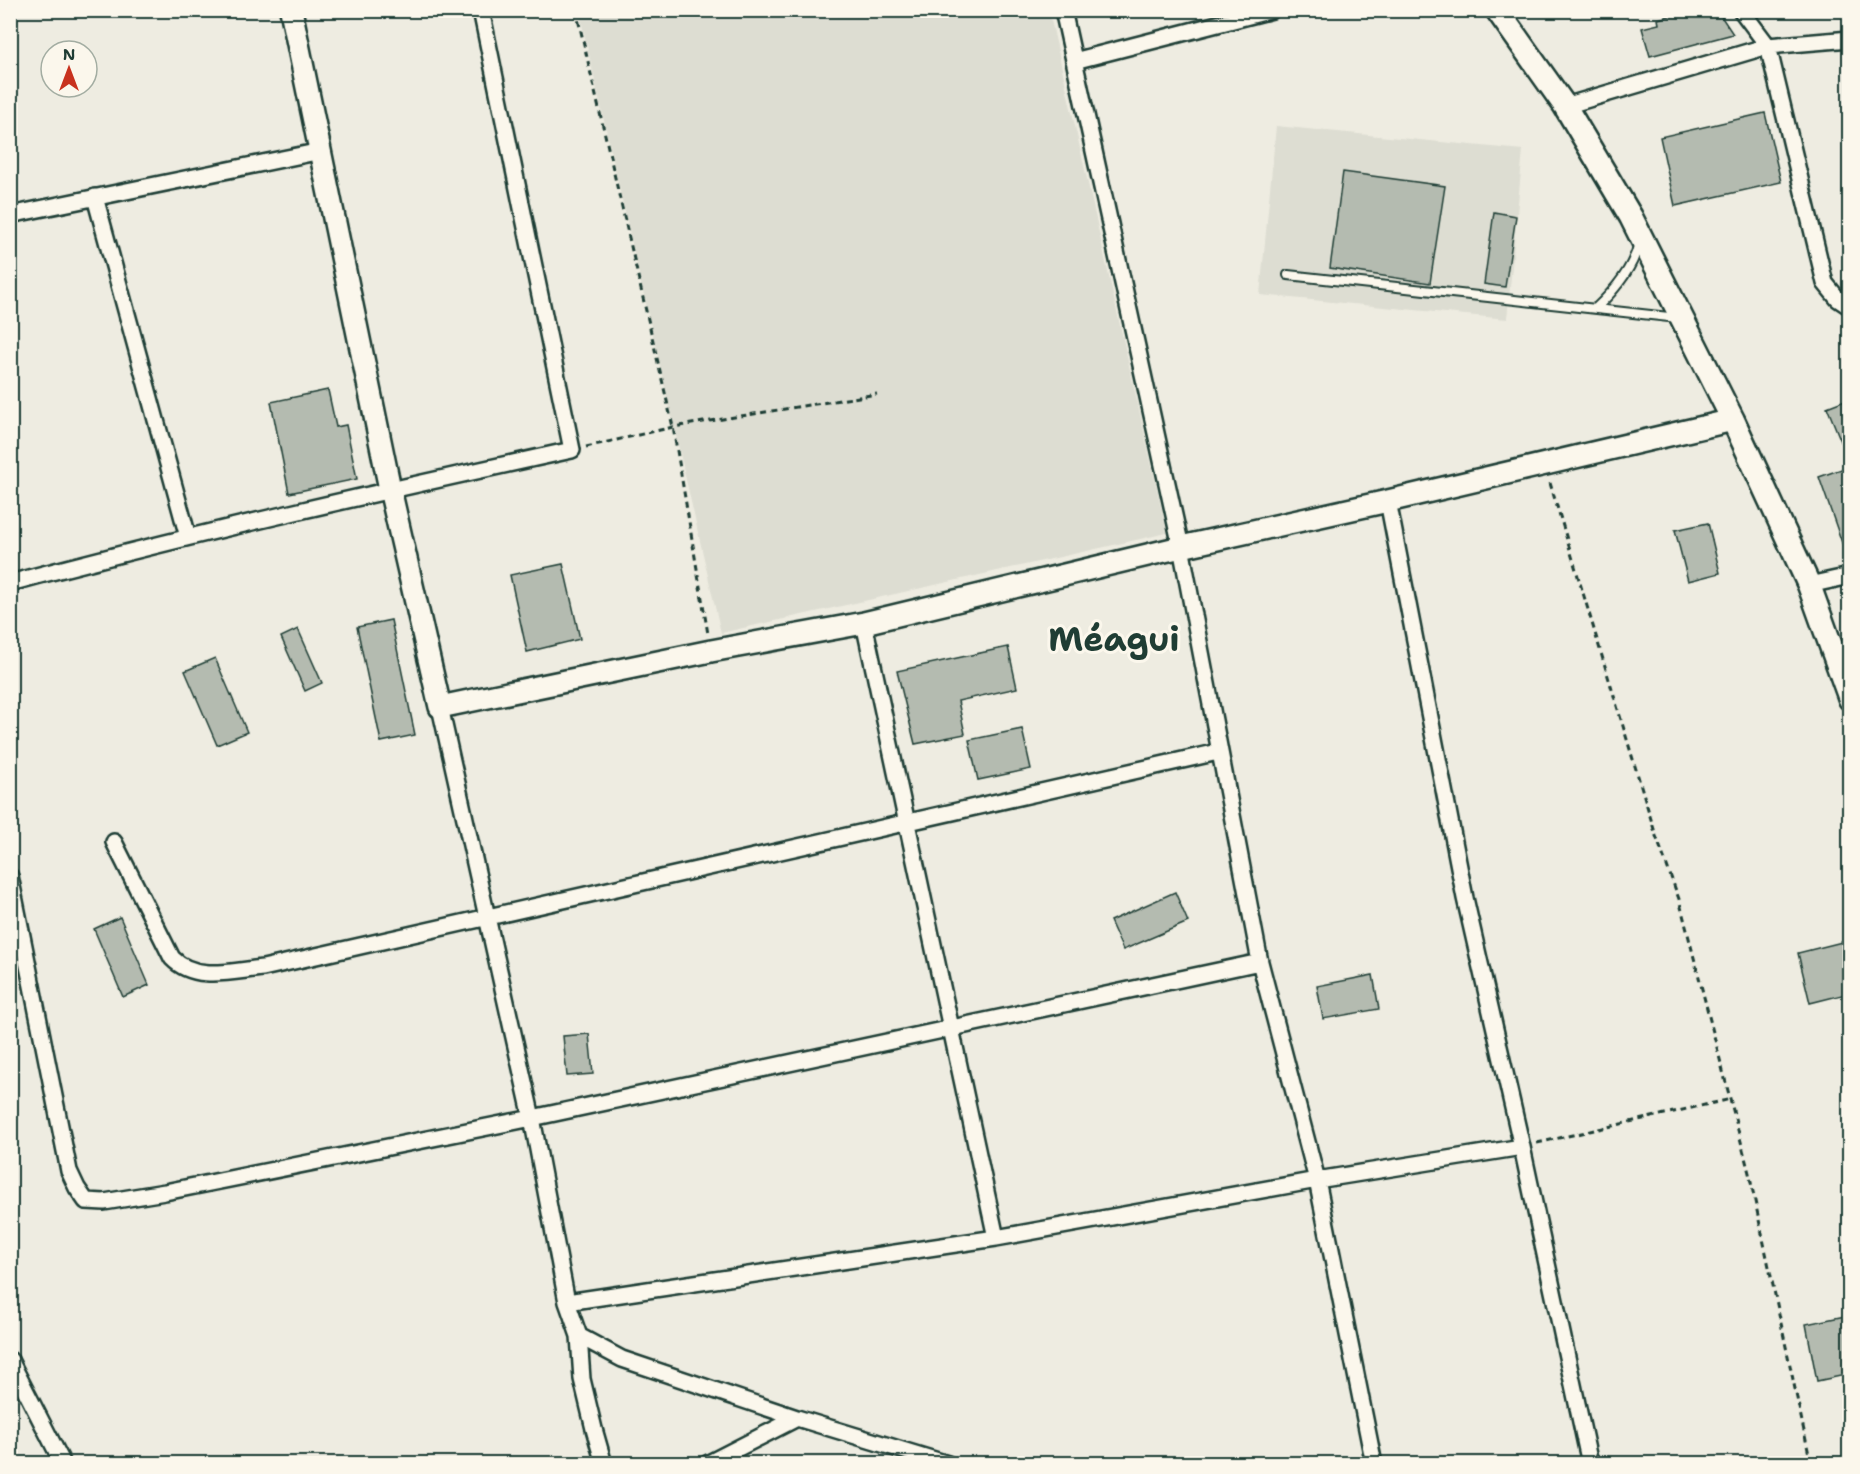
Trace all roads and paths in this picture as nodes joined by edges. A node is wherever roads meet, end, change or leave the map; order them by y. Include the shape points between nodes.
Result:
1 (291, 10) edge
2 (481, 10) edge
3 (576, 10) edge
4 (1063, 10) edge
5 (1272, 10) edge
6 (1497, 10) edge
7 (1741, 10) edge
8 (1234, 15) edge
9 (1850, 39) edge
10 (1768, 46) junction
11 (1074, 61) junction
12 (1565, 106) junction
13 (321, 151) junction
14 (95, 197) junction
15 (10, 215) edge
16 (1641, 236) junction
17 (1288, 275) dead end
18 (1850, 307) edge
19 (1596, 308) junction
20 (1682, 318) junction
21 (877, 394) dead end
22 (1733, 420) junction
23 (673, 427) junction
24 (572, 450) junction
25 (1545, 464) junction
26 (390, 489) junction
27 (1388, 501) junction
28 (188, 537) junction
29 (1181, 547) junction
30 (1850, 576) edge
31 (10, 583) edge
32 (1809, 585) junction
33 (864, 623) junction
34 (711, 651) junction
35 (1850, 699) edge
36 (440, 707) junction
37 (1218, 752) junction
38 (907, 823) junction
39 (114, 842) dead end
40 (11, 883) edge
41 (486, 918) junction
42 (1260, 963) junction
43 (952, 1027) junction
44 (1731, 1099) junction
45 (532, 1118) junction
46 (1522, 1147) junction
47 (1317, 1180) junction
48 (996, 1238) junction
49 (567, 1302) junction
50 (579, 1336) junction
51 (10, 1360) edge
52 (797, 1418) junction
53 (63, 1464) edge
54 (604, 1464) edge
55 (707, 1464) edge
56 (948, 1464) edge
57 (1374, 1464) edge
58 (1590, 1464) edge
59 (1811, 1464) edge

1 - 13 street
2 - 24 street
3 - 23 path
4 - 11 street
5 - 8 street
6 - 12 main road
7 - 10 street
8 - 11 street
9 - 10 street
10 - 12 street
10 - 18 street via 1825,284
11 - 29 street
12 - 16 main road
13 - 14 street
13 - 26 street
14 - 15 street
14 - 28 street
16 - 19 lane via 1636,257
16 - 20 main road
17 - 19 lane
19 - 20 lane
20 - 22 main road
21 - 23 path
22 - 25 street
22 - 32 main road
23 - 24 path
23 - 34 path
24 - 26 street
25 - 27 street
25 - 44 path via 1656,836 1679,899
26 - 28 street
26 - 36 street
27 - 29 street
27 - 46 street via 1465,898
28 - 31 street
29 - 33 street
29 - 37 street
30 - 32 street
32 - 35 main road
33 - 34 street
33 - 38 street
34 - 36 street
36 - 41 street
37 - 38 street
37 - 42 street
38 - 41 street
38 - 43 street
39 - 41 street via 172,958 180,966 210,974 263,968
40 - 45 street via 69,1171 86,1201 104,1202 165,1192
41 - 45 street
42 - 43 street
42 - 47 street
43 - 45 street
43 - 48 street
44 - 46 path
44 - 59 path
45 - 49 street
46 - 47 street
46 - 58 street
47 - 48 street
47 - 57 street
48 - 49 street
49 - 50 street
50 - 52 street via 622,1359
50 - 54 street via 582,1379
51 - 53 street
52 - 55 street
52 - 56 street

